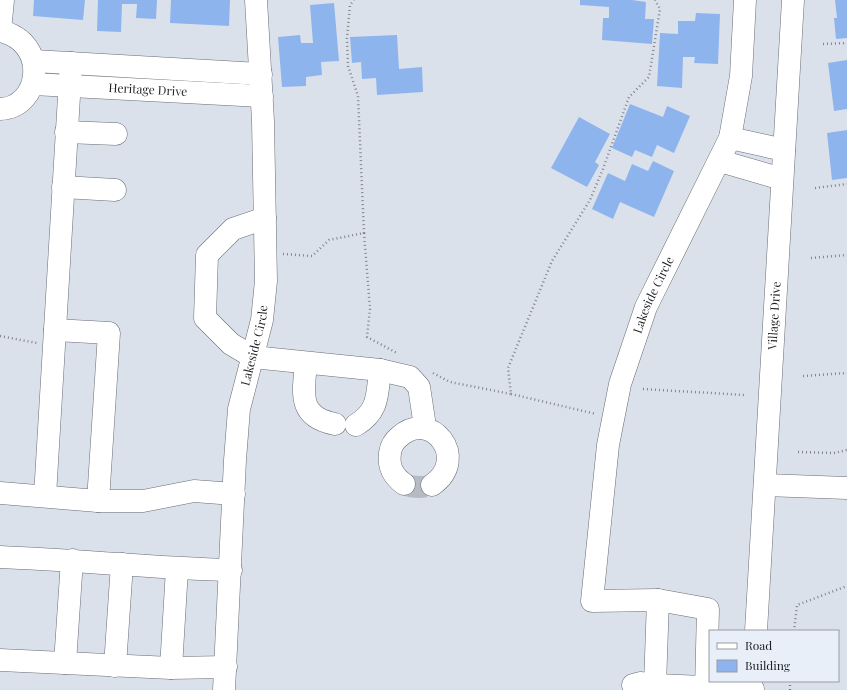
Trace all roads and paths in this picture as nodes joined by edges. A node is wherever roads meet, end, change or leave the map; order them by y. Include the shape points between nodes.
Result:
1 (3, 0) edge
2 (256, 0) edge
3 (354, 0) edge
4 (655, 0) edge
5 (745, 0) edge
6 (793, 0) edge
7 (0, 31) edge
8 (847, 43) edge
9 (823, 44) dead end
10 (34, 60) junction
11 (71, 63) junction
12 (215, 72) junction
13 (261, 74) junction
14 (33, 84) junction
15 (69, 86) junction
16 (216, 94) junction
17 (262, 96) junction
18 (0, 109) edge
19 (66, 132) junction
20 (116, 134) dead end
21 (730, 138) junction
22 (784, 150) junction
23 (720, 161) junction
24 (782, 179) junction
25 (847, 184) edge
26 (63, 187) junction
27 (815, 188) dead end
28 (115, 190) dead end
29 (264, 218) junction
30 (364, 233) junction
31 (282, 246) dead end
32 (847, 255) edge
33 (811, 258) dead end
34 (0, 336) edge
35 (47, 337) junction
36 (402, 356) dead end
37 (253, 357) junction
38 (306, 364) junction
39 (380, 370) junction
40 (429, 371) dead end
41 (847, 373) edge
42 (803, 376) dead end
43 (643, 389) dead end
44 (511, 394) junction
45 (744, 395) dead end
46 (600, 415) dead end
47 (335, 424) dead end
48 (356, 425) dead end
49 (422, 428) junction
50 (847, 450) edge
51 (798, 452) dead end
52 (404, 484) tunnel mouth
53 (432, 485) tunnel mouth
54 (765, 485) junction
55 (847, 488) edge
56 (0, 493) edge
57 (234, 494) junction
58 (45, 496) junction
59 (98, 501) junction
60 (0, 557) edge
61 (72, 560) junction
62 (122, 564) junction
63 (177, 569) junction
64 (231, 570) junction
65 (847, 586) edge
66 (658, 600) junction
67 (756, 630) edge
68 (794, 630) edge
69 (0, 660) edge
70 (65, 663) junction
71 (115, 666) junction
72 (226, 667) junction
73 (171, 668) junction
74 (633, 685) dead end
75 (753, 687) edge
76 (655, 688) edge
77 (706, 689) edge
78 (224, 690) edge

1 - 7 street
2 - 13 street, Lakeside Circle
3 - 30 path via 350,5 347,45 348,66 358,96
4 - 44 path via 660,9 649,77 629,97 590,200 552,261 508,368
5 - 21 street, Lakeside Circle via 741,76
6 - 22 street, Village Drive
7 - 10 street via 12,34 22,41
8 - 9 path
10 - 11 street, Heritage Drive
10 - 14 street
11 - 12 street, Heritage Drive
11 - 15 street
12 - 13 street, Heritage Drive
12 - 16 street
13 - 17 street, Lakeside Circle
14 - 15 street, Heritage Drive
14 - 18 street via 26,96 16,104
15 - 16 street, Heritage Drive
15 - 19 street
16 - 17 street, Heritage Drive
17 - 29 street, Lakeside Circle
19 - 20 street
19 - 26 street
21 - 22 street
21 - 23 street, Lakeside Circle
22 - 24 street, Village Drive
23 - 24 street
23 - 66 street, Lakeside Circle via 646,307 620,384 608,445 592,601
24 - 54 street, Village Drive
25 - 27 path
26 - 28 street
26 - 35 street
29 - 37 street, Lakeside Circle via 265,299
29 - 37 street via 233,229 207,255 205,318 231,344
30 - 31 path via 329,240 312,256 283,254
30 - 36 path via 370,309 367,337
32 - 33 path
34 - 35 path
35 - 58 street
35 - 59 street via 109,333
37 - 38 street
37 - 57 street, Lakeside Circle via 239,409
38 - 39 street
38 - 47 street via 303,398 310,413 324,422
39 - 48 street via 375,406 368,418
39 - 49 street via 410,377 419,387 424,420
40 - 44 path via 450,382
41 - 42 path
43 - 45 path
44 - 46 path
49 - 52 street via 402,433 390,449 391,469 396,478
49 - 53 street via 439,436 448,453 445,472 440,480
50 - 51 path via 834,453
54 - 55 street
54 - 67 street, Village Drive
56 - 58 street
57 - 59 street via 194,491 143,501
57 - 64 street, Lakeside Circle
58 - 59 street
60 - 61 street
61 - 62 street
61 - 70 street
62 - 63 street
62 - 71 street
63 - 64 street
63 - 73 street
64 - 72 street, Lakeside Circle
65 - 68 path via 796,605
66 - 76 street
66 - 77 street via 708,609
69 - 70 street
70 - 71 street
71 - 73 street
72 - 73 street
72 - 78 street, Lakeside Circle
74 - 76 street via 640,683
75 - 77 street
76 - 77 street

